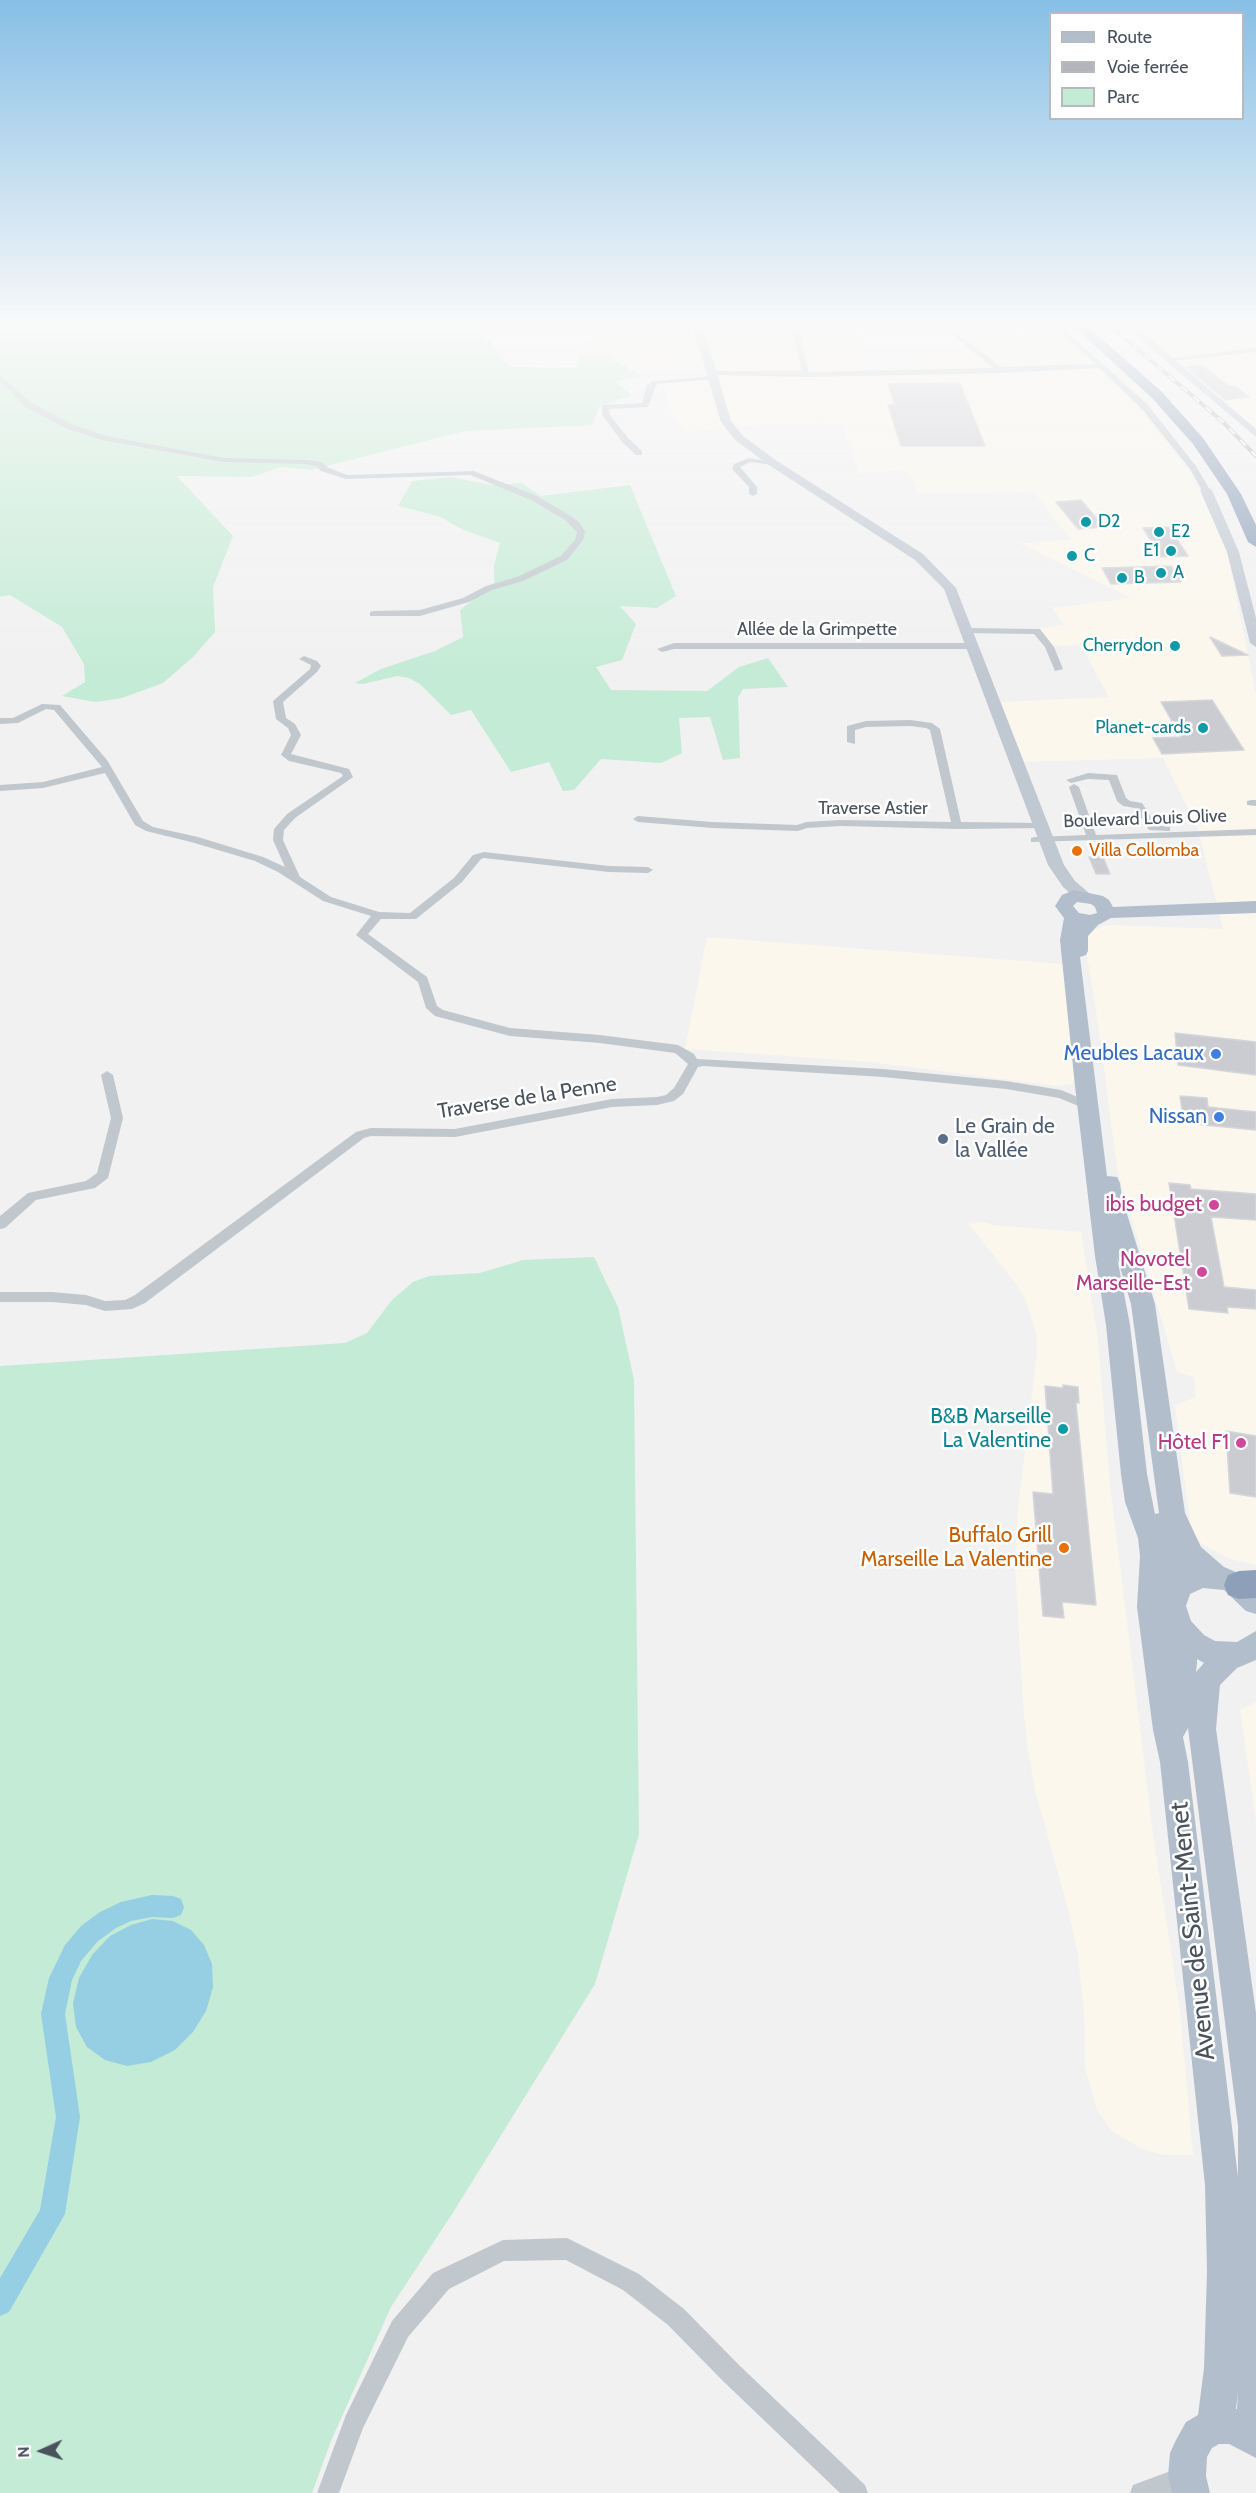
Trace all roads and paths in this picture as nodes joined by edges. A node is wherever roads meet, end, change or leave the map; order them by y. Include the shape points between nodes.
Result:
1 (118, 440) edge
2 (625, 440) edge
3 (742, 440) edge
4 (1172, 440) edge
5 (1197, 440) edge
6 (639, 453) dead end
7 (773, 463) junction
8 (1206, 490) joint
9 (753, 494) dead end
10 (1256, 542) edge
11 (373, 614) dead end
12 (966, 631) junction
13 (1256, 644) edge
14 (971, 646) junction
15 (662, 649) dead end
16 (304, 659) dead end
17 (1058, 669) dead end
18 (0, 721) edge
19 (852, 742) dead end
20 (108, 769) junction
21 (0, 788) edge
22 (638, 819) dead end
23 (957, 826) junction
24 (1256, 832) edge
25 (1038, 833) junction
26 (1193, 833) junction
27 (1092, 838) junction
28 (648, 870) dead end
29 (296, 880) junction
30 (1256, 907) edge
31 (1084, 909) junction
32 (378, 915) junction
33 (694, 1064) junction
34 (107, 1075) dead end
35 (1061, 1094) junction
36 (1091, 1103) junction
37 (1111, 1198) junction
38 (0, 1224) edge
39 (0, 1287) edge
40 (6, 1297) edge
41 (1132, 1440) junction
42 (1154, 1459) dead end
43 (1181, 1586) junction
44 (1242, 1587) edge
45 (1181, 1630) junction
46 (1243, 1650) edge
47 (1182, 1751) junction
48 (1255, 2229) edge
49 (1256, 2417) edge
50 (1215, 2426) junction
51 (1256, 2439) edge
52 (1189, 2485) edge
53 (328, 2493) edge
54 (857, 2493) edge
55 (1142, 2493) edge

1 - 11 street via 224,460 306,462 346,477 471,473 534,498 568,518 581,532 564,558 520,579 420,613
2 - 6 street
3 - 7 main road
4 - 8 street
5 - 10 highway via 1234,494
7 - 9 street via 749,460 737,466 753,487
7 - 12 main road via 920,557 944,580
8 - 13 main road via 1233,552
12 - 14 main road
12 - 17 street via 1037,631
14 - 15 street, Allée de la Grimpette
14 - 25 main road
16 - 29 street via 314,663 314,670 278,701 281,719 292,726 296,735 286,755 345,771 348,777 291,816 279,829 278,840
18 - 20 street via 15,721 52,705 57,707
19 - 23 street via 850,728 866,724 910,723 935,729
20 - 21 street via 43,785
20 - 29 street via 139,823 259,859
22 - 23 street, Traverse Astier via 798,828 840,823
23 - 25 street, Traverse Astier
24 - 26 street, Boulevard Louis Olive
25 - 27 street, Boulevard Louis Olive
25 - 31 main road
26 - 27 street, Boulevard Louis Olive
26 - 27 street via 1186,828 1153,828 1138,805 1126,804 1121,799 1113,777 1088,776 1072,783
28 - 32 street via 484,855 477,857 458,880 412,917
29 - 32 street via 327,899
30 - 31 main road
31 - 36 main road via 1078,942
31 - 36 main road via 1069,940
32 - 33 street via 362,935 423,980 432,1008 439,1012 510,1032 678,1049
33 - 35 street via 714,1061 883,1073
33 - 40 street, Traverse de la Penne via 679,1091 657,1101 612,1103 455,1134 360,1135 127,1305
34 - 38 street via 117,1118 103,1175 90,1185 33,1196
35 - 36 street
35 - 36 street
36 - 37 main road
36 - 41 main road, Avenue de Saint-Menet via 1106,1256
37 - 42 main road via 1119,1258 1136,1323
37 - 44 main road via 1143,1304 1172,1513 1192,1555
39 - 40 street
41 - 43 main road, Avenue de Saint-Menet via 1146,1502 1170,1548
41 - 47 main road, Avenue de Saint-Menet via 1138,1502 1151,1538 1151,1607 1167,1730
43 - 44 main road via 1190,1579
43 - 45 main road via 1173,1606
45 - 46 main road via 1194,1644 1212,1653
45 - 47 main road via 1183,1663 1174,1735
46 - 48 main road, Avenue de Saint-Menet via 1207,1678 1202,1729 1255,2126
47 - 48 main road
47 - 50 main road, Avenue de Saint-Menet via 1222,2185 1225,2271 1222,2368
48 - 49 main road, Avenue de Saint-Menet
50 - 51 main road via 1236,2427
50 - 52 main road via 1199,2435 1189,2453
52 - 55 street
53 - 54 street via 354,2423 400,2329 441,2281 503,2251 567,2249 631,2282 676,2317

